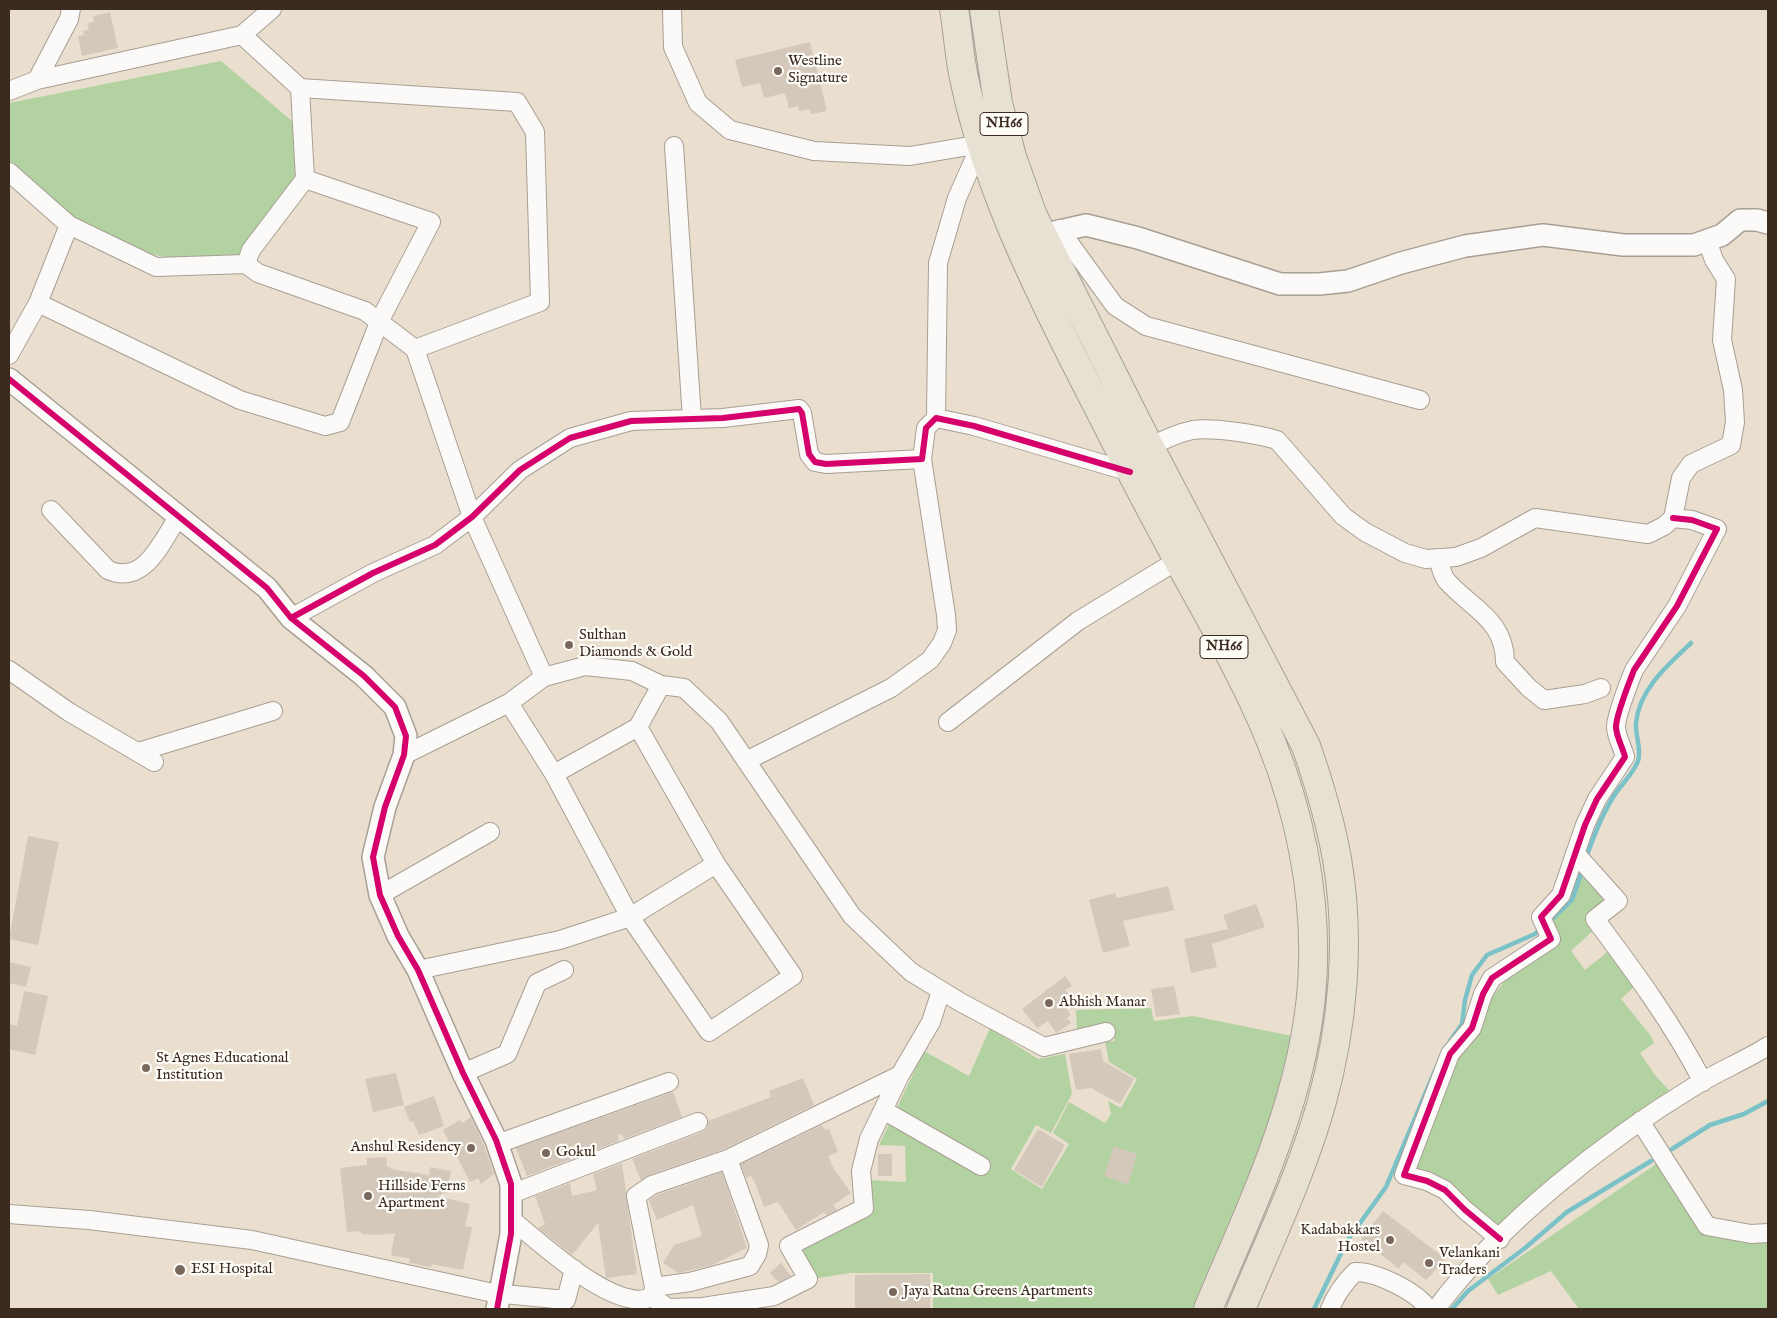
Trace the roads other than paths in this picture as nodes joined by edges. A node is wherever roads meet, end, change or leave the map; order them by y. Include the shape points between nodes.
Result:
1 (71, 9) edge
2 (272, 9) edge
3 (672, 9) edge
4 (954, 9) edge
5 (984, 9) edge
6 (242, 35) junction
7 (37, 80) junction
8 (300, 88) junction
9 (9, 91) edge
10 (981, 144) junction
11 (674, 146) dead end
12 (9, 172) edge
13 (305, 179) junction
14 (1768, 223) edge
15 (69, 225) junction
16 (1050, 232) junction
17 (1707, 240) junction
18 (246, 264) junction
19 (38, 303) junction
20 (380, 320) junction
21 (415, 349) junction
22 (9, 355) edge
23 (9, 379) edge
24 (1420, 400) dead end
25 (936, 418) junction
26 (692, 419) junction
27 (1150, 447) junction
28 (922, 459) junction
29 (1130, 472) junction
30 (51, 510) dead end
31 (179, 516) junction
32 (472, 517) junction
33 (1673, 518) junction
34 (1438, 558) junction
35 (1178, 560) junction
36 (291, 618) junction
37 (9, 670) edge
38 (544, 677) junction
39 (660, 685) junction
40 (1601, 688) dead end
41 (509, 703) junction
42 (273, 711) dead end
43 (948, 722) dead end
44 (638, 727) junction
45 (138, 752) junction
46 (404, 755) junction
47 (746, 760) junction
48 (154, 762) dead end
49 (554, 774) junction
50 (490, 832) dead end
51 (1581, 860) junction
52 (716, 864) junction
53 (380, 895) junction
54 (630, 917) junction
55 (418, 970) junction
56 (564, 970) dead end
57 (941, 990) junction
58 (1106, 1032) dead end
59 (1768, 1046) edge
60 (463, 1072) junction
61 (900, 1075) junction
62 (669, 1082) dead end
63 (1703, 1082) junction
64 (883, 1110) junction
65 (1640, 1121) junction
66 (698, 1122) dead end
67 (497, 1144) junction
68 (728, 1159) junction
69 (981, 1166) dead end
70 (511, 1194) junction
71 (9, 1214) edge
72 (511, 1219) junction
73 (1768, 1233) edge
74 (1500, 1238) junction
75 (574, 1269) junction
76 (653, 1292) junction
77 (499, 1302) edge
78 (1208, 1309) edge
79 (1241, 1309) edge
80 (1330, 1309) edge
81 (1428, 1309) edge
82 (1436, 1309) edge

1 - 7 street via 69,19
2 - 6 street
3 - 10 street via 673,47 698,103 730,130 814,151 910,156
4 - 10 highway, NH66 via 963,77
5 - 16 highway, NH66 via 998,103 1012,157
6 - 7 street
6 - 8 street
7 - 9 street
8 - 13 street
8 - 21 street via 517,102 535,132 540,302
10 - 25 street via 957,198 938,263
10 - 29 highway, NH66 via 1027,267
11 - 26 street
12 - 15 street
13 - 18 street via 251,250
13 - 20 street via 431,222
14 - 17 street via 1740,220 1722,235
15 - 18 street via 156,267
15 - 19 street
16 - 17 street via 1086,225 1138,238 1280,284 1348,281 1465,246 1543,235 1623,245 1694,245
16 - 24 street via 1115,306 1146,326
16 - 27 highway, NH66
17 - 33 street via 1726,279 1722,340 1733,390 1735,422 1731,445 1691,464 1680,478
18 - 20 street via 258,273 366,311
19 - 20 street via 240,400 324,426 340,422
19 - 22 street
20 - 21 street
21 - 32 street
23 - 31 street
25 - 28 street via 926,428
25 - 29 street
26 - 28 street via 799,409 809,454 814,462
26 - 32 street via 631,421 570,438 520,470
27 - 34 street via 1193,430 1216,430 1277,440 1343,516 1405,553 1426,559
27 - 79 highway, NH66 via 1306,746 1324,798 1343,902 1344,960 1329,1072 1296,1179
28 - 47 street via 946,615 947,630 942,643 930,660 891,688
29 - 35 highway, NH66
30 - 31 street via 108,570 121,576 145,566
31 - 36 street via 267,588
32 - 36 street via 435,545 373,573
32 - 38 street
33 - 34 street via 1648,534 1535,518 1481,548 1456,557
33 - 51 street via 1692,520 1717,529 1677,606 1634,670 1617,717 1616,729 1625,757 1597,799
34 - 40 street via 1445,579 1490,621 1501,638 1505,662 1544,700 1585,694
35 - 43 street via 1078,621
35 - 78 highway, NH66 via 1271,742 1292,802 1309,882 1313,962 1300,1060 1281,1124 1260,1186
36 - 46 street via 364,676 395,707 406,736
37 - 45 street via 69,712
38 - 39 street via 584,666 632,671
38 - 41 street
39 - 44 street
39 - 47 street via 684,688 719,720
41 - 46 street
41 - 49 street
42 - 45 street
44 - 49 street
44 - 52 street
45 - 48 street
46 - 53 street via 385,807 373,856
47 - 57 street via 852,916 911,972
49 - 54 street
50 - 53 street
51 - 63 street via 1618,901 1595,919 1644,984
51 - 74 street via 1561,894 1541,916 1551,938 1492,978 1472,1028 1450,1054 1404,1174 1428,1180 1445,1190
52 - 54 street
52 - 54 street via 794,976 709,1032
53 - 55 street
54 - 55 street via 560,940
55 - 60 street
56 - 60 street via 537,982 506,1054
57 - 58 street via 1044,1047
57 - 61 street via 930,1022
59 - 63 street
60 - 67 street
61 - 64 street
61 - 68 street
62 - 67 street
63 - 65 street
64 - 69 street
64 - 76 street via 869,1139 861,1170 864,1208 789,1246 808,1279 774,1296 704,1307 668,1308
65 - 73 street via 1707,1226 1751,1234
65 - 74 street
66 - 70 street
67 - 70 street via 511,1184
68 - 76 street via 652,1185 636,1196
68 - 76 street via 759,1245 754,1262 750,1266
70 - 72 street
71 - 77 street via 89,1220 252,1240
72 - 75 street
72 - 77 street
74 - 82 street via 1462,1274
75 - 76 street via 600,1287 632,1300 643,1301
75 - 77 street via 566,1300
80 - 81 street via 1345,1282 1355,1272 1366,1271 1405,1289

